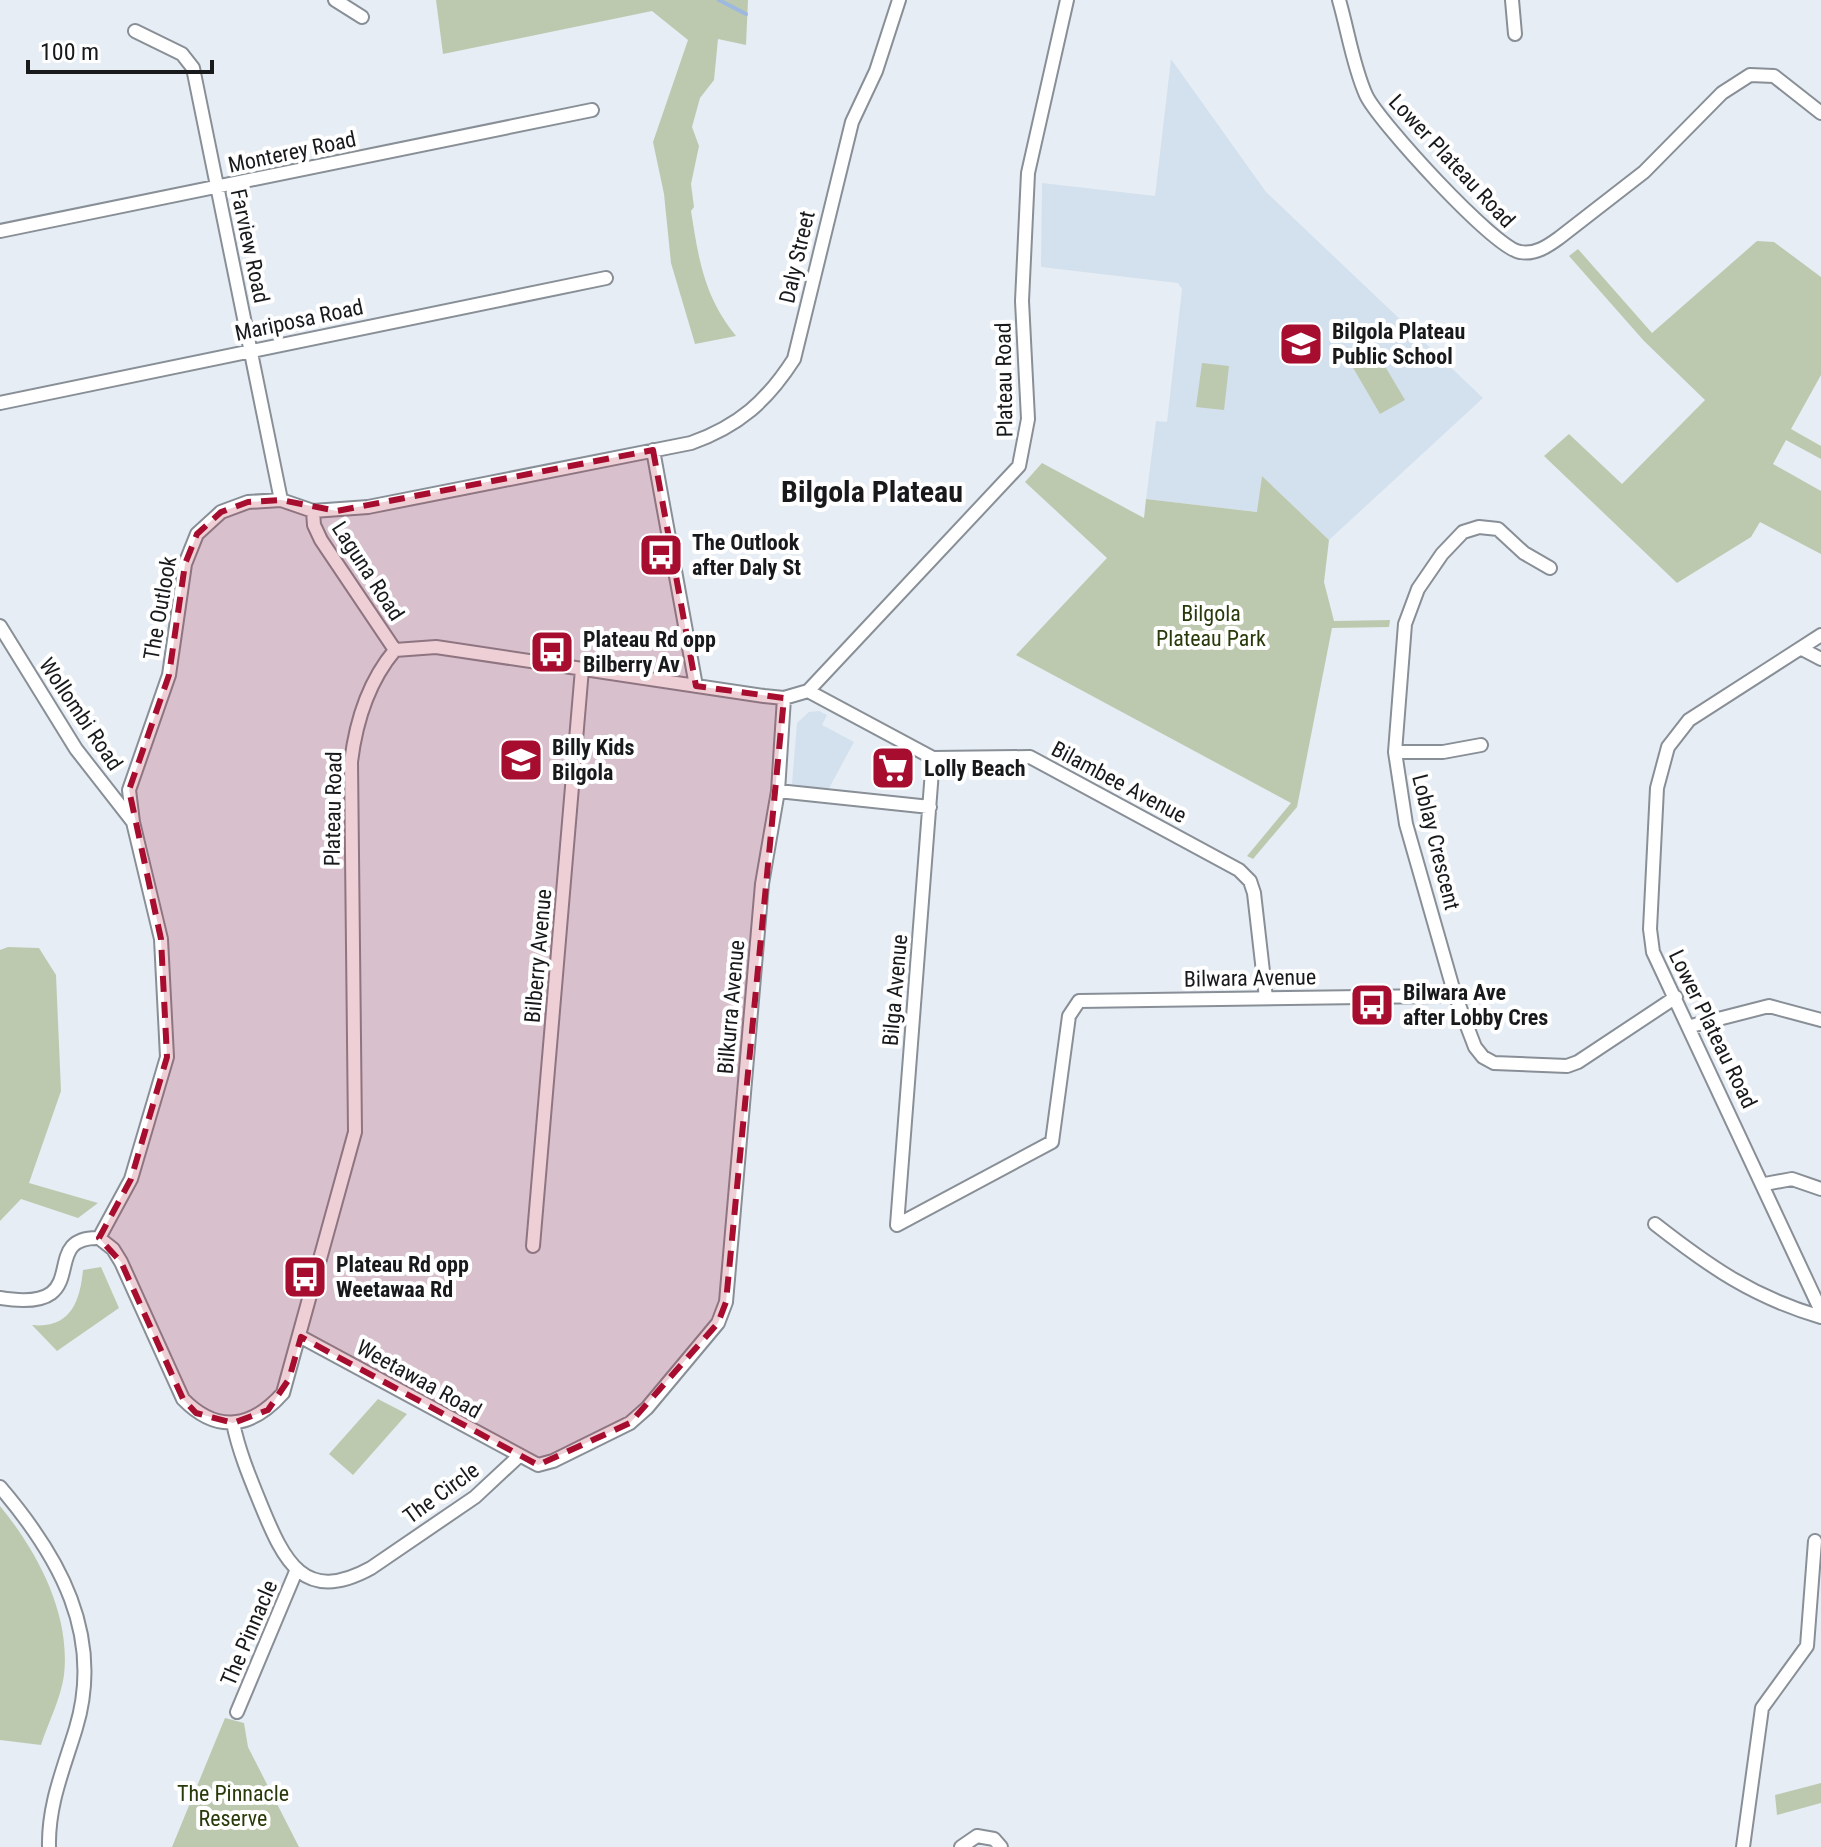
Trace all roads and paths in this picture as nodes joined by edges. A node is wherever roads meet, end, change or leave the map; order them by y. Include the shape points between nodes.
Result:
1 (335, 0) edge
2 (899, 0) edge
3 (1067, 0) edge
4 (1339, 0) edge
5 (1512, 0) edge
6 (362, 17) dead end
7 (135, 31) dead end
8 (1515, 34) dead end
9 (592, 110) dead end
10 (1821, 113) edge
11 (217, 188) junction
12 (0, 231) edge
13 (606, 278) dead end
14 (251, 351) junction
15 (0, 403) edge
16 (653, 450) junction
17 (281, 500) junction
18 (313, 511) junction
19 (1550, 568) dead end
20 (0, 626) edge
21 (1821, 635) edge
22 (1802, 649) junction
23 (395, 650) junction
24 (1821, 659) edge
25 (582, 669) junction
26 (696, 686) junction
27 (808, 691) junction
28 (784, 698) junction
29 (1481, 745) dead end
30 (1395, 752) junction
31 (933, 758) junction
32 (778, 791) junction
33 (930, 807) junction
34 (133, 822) junction
35 (1454, 992) junction
36 (1676, 997) junction
37 (1266, 998) junction
38 (1821, 1020) edge
39 (1691, 1026) junction
40 (1765, 1184) junction
41 (1821, 1189) edge
42 (1655, 1224) dead end
43 (897, 1225) joint
44 (99, 1238) junction
45 (533, 1246) dead end
46 (0, 1298) edge
47 (1821, 1314) edge
48 (301, 1337) junction
49 (233, 1423) junction
50 (519, 1456) junction
51 (0, 1487) edge
52 (1815, 1541) dead end
53 (297, 1569) junction
54 (237, 1712) dead end
55 (49, 1847) edge
56 (961, 1847) edge
57 (1001, 1847) edge
58 (1743, 1847) edge

1 - 6 street
2 - 16 street, Daly Street via 876,71 852,122 794,359 753,412 716,434
3 - 27 street, Plateau Road via 1028,173 1022,301 1028,419 1019,466
4 - 10 street, Lower Plateau Road via 1360,78 1377,113 1477,222 1518,252 1546,247 1559,238 1644,172 1722,93 1750,75 1774,76
5 - 8 street
7 - 11 street, Farview Road via 182,54 193,68
9 - 11 street, Monterey Road
11 - 12 street, Monterey Road
11 - 14 street, Farview Road
13 - 14 street, Mariposa Road
14 - 15 street, Mariposa Road
14 - 17 street, Farview Road
16 - 18 street, The Outlook via 368,507
16 - 26 street
17 - 18 street, The Outlook
17 - 34 street, The Outlook via 248,502 221,512 197,534 185,564 169,675 129,790
18 - 23 street, Laguna Road via 321,540
19 - 30 street, Loblay Crescent via 1498,529 1463,532 1442,554 1418,589 1405,624
20 - 34 street, Wollombi Road via 76,749
21 - 22 street, Lower Plateau Road
22 - 24 street
22 - 36 street, Lower Plateau Road via 1689,720 1668,747 1657,788 1650,929 1653,952
23 - 25 street via 436,647
23 - 48 street, Plateau Road via 374,679 351,762 355,1132
25 - 26 street
25 - 45 street, Bilberry Avenue
26 - 28 street
27 - 28 street
27 - 31 street, Bilambee Avenue
28 - 32 street, Bilkurra Avenue
29 - 30 street
30 - 35 street, Loblay Crescent via 1406,824
31 - 33 street, Bilga Avenue
31 - 37 street, Bilambee Avenue via 1030,757 1239,870 1254,893
32 - 33 street
32 - 50 street, Bilkurra Avenue via 762,884 726,1302 719,1319 630,1423 545,1464
33 - 43 street, Bilga Avenue
34 - 44 street, The Outlook via 161,939 167,1057 131,1179
35 - 36 street via 1483,1057 1494,1063 1567,1066
35 - 37 street, Bilwara Avenue
36 - 39 street, Lower Plateau Road
37 - 43 street, Bilwara Avenue via 1079,1001 1069,1016 1052,1142
38 - 39 street via 1769,1006
39 - 40 street, Lower Plateau Road
40 - 41 street via 1792,1179
40 - 47 street, Lower Plateau Road
42 - 47 street via 1740,1285 1773,1302
44 - 46 street via 71,1247 58,1287 47,1298
44 - 49 street via 121,1262 183,1399 196,1413
48 - 49 street, Plateau Road via 283,1393 268,1410
48 - 50 street, Weetawaa Road
49 - 53 street via 237,1446 276,1541
50 - 53 street, The Circle via 475,1497 353,1578 310,1580
51 - 55 street via 47,1552 75,1604 83,1635 77,1724 48,1823
52 - 58 street via 1807,1646 1762,1708
53 - 54 street, The Pinnacle
56 - 57 street via 977,1836 994,1839

